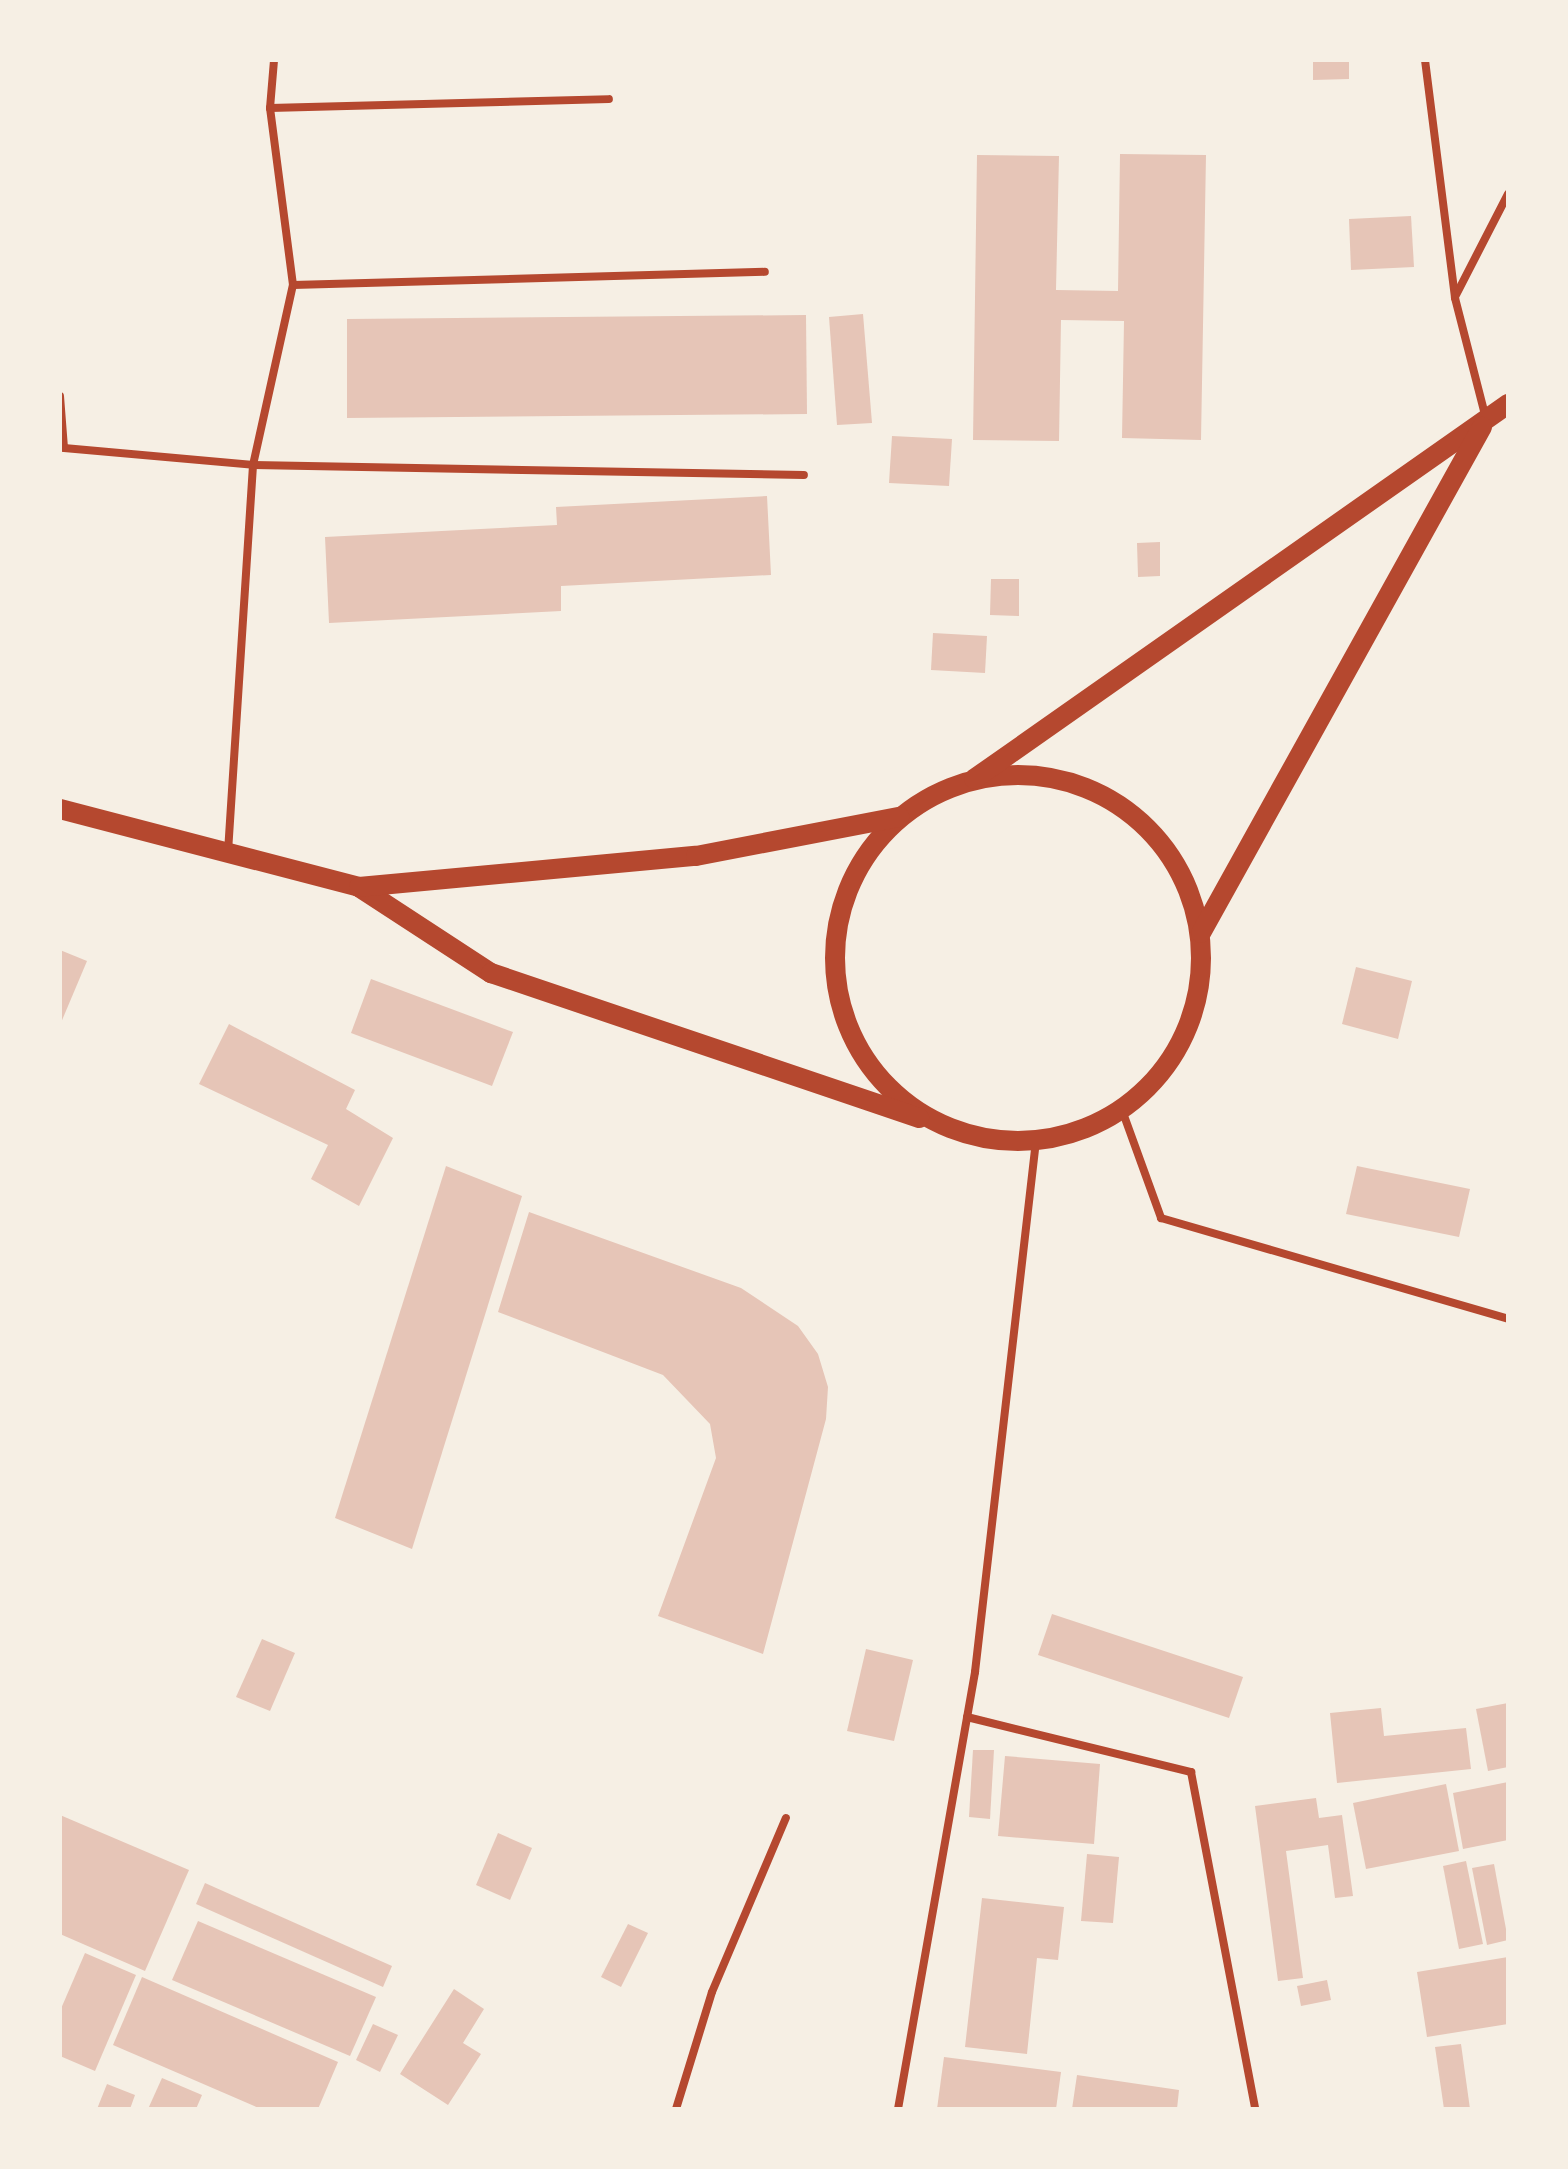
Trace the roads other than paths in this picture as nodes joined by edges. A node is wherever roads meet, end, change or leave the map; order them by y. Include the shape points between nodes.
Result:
1 (274, 60) edge
2 (1425, 60) edge
3 (609, 99) dead end
4 (270, 108) junction
5 (1508, 194) edge
6 (765, 272) dead end
7 (293, 285) junction
8 (1455, 298) junction
9 (60, 396) edge
10 (1508, 404) edge
11 (1486, 420) junction
12 (62, 448) edge
13 (253, 465) junction
14 (804, 475) dead end
15 (973, 779) junction
16 (60, 809) edge
17 (899, 817) junction
18 (228, 853) junction
19 (359, 887) junction
20 (1201, 933) junction
21 (1122, 1110) junction
22 (988, 1139) junction
23 (1036, 1141) junction
24 (1508, 1319) edge
25 (967, 1717) junction
26 (786, 1818) dead end
27 (676, 2109) edge
28 (898, 2109) edge
29 (1255, 2109) edge

1 - 4 street
2 - 8 street
3 - 4 street
4 - 7 street
5 - 8 street
6 - 7 street
7 - 13 street
8 - 11 street
9 - 12 street
10 - 11 main road
11 - 15 main road
11 - 20 main road
12 - 13 street
13 - 14 street
13 - 18 street
15 - 17 main road
15 - 20 main road via 1035,775 1094,791 1132,816 1182,875
16 - 18 main road
17 - 19 main road via 696,856
17 - 22 main road via 860,863 837,918 834,977 850,1036 883,1085 931,1120
18 - 19 main road
19 - 22 main road via 491,973
20 - 21 main road via 1200,984 1186,1033 1159,1076
21 - 23 main road via 1081,1131
21 - 24 street via 1161,1218
22 - 23 main road
23 - 25 street
25 - 28 street
25 - 29 street via 1191,1772
26 - 27 street via 712,1992

